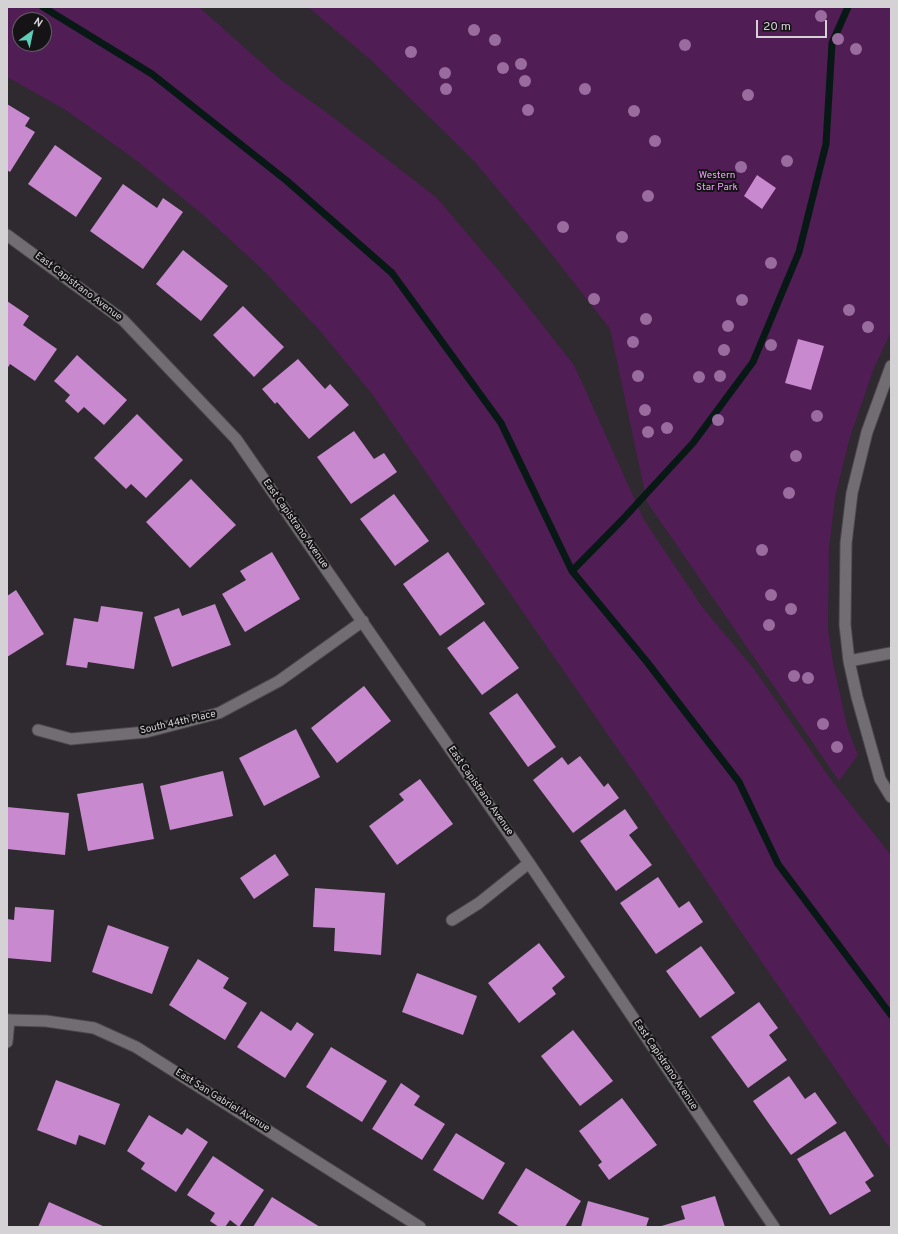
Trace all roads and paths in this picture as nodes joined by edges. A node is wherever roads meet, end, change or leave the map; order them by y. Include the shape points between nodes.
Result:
1 (7, 235) edge
2 (891, 366) edge
3 (363, 621) junction
4 (891, 653) edge
5 (849, 661) junction
6 (38, 730) dead end
7 (891, 797) edge
8 (529, 863) junction
9 (452, 920) dead end
10 (8, 1020) edge
11 (7, 1042) edge
12 (420, 1227) edge
13 (774, 1227) edge

1 - 3 street, East Capistrano Avenue via 123,320 236,439
2 - 5 street via 867,432 852,493 846,543 845,625
3 - 6 street, South 44th Place via 279,681 219,713 146,732 71,738
3 - 8 street, East Capistrano Avenue
4 - 5 street
5 - 7 street via 880,779
8 - 9 street via 479,903
8 - 13 street, East Capistrano Avenue
10 - 11 street
10 - 12 street, East San Gabriel Avenue via 46,1021 94,1028 136,1047

